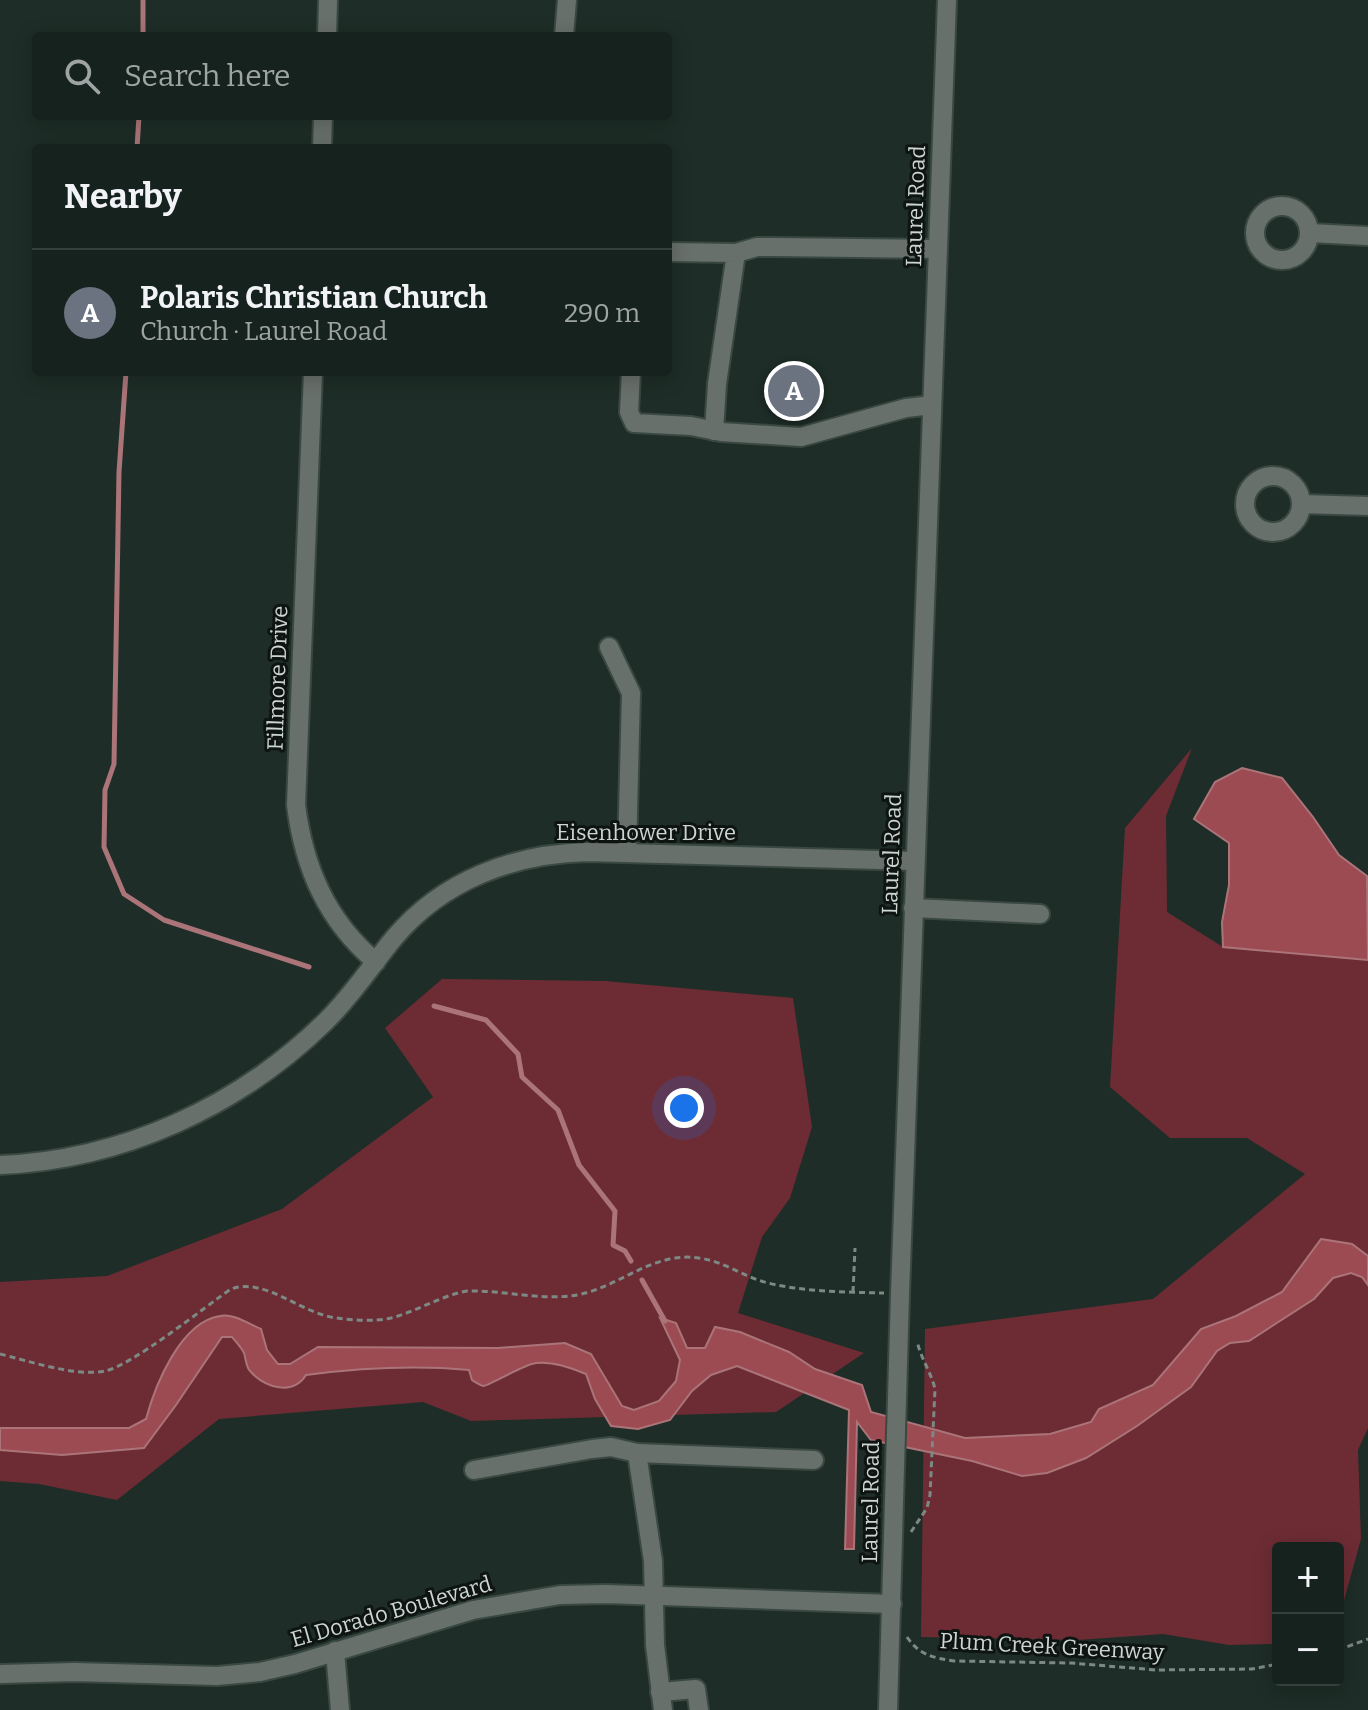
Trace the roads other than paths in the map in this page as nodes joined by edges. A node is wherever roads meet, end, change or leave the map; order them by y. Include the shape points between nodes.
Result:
1 (328, 0) edge
2 (567, 0) edge
3 (947, 0) edge
4 (327, 32) edge
5 (564, 32) edge
6 (323, 120) edge
7 (322, 144) edge
8 (1310, 233) dead end
9 (1368, 236) edge
10 (938, 249) junction
11 (672, 252) edge
12 (736, 253) junction
13 (313, 376) edge
14 (631, 376) edge
15 (932, 405) junction
16 (714, 431) junction
17 (1301, 504) dead end
18 (1368, 506) edge
19 (609, 647) dead end
20 (627, 853) junction
21 (915, 861) junction
22 (913, 908) junction
23 (1040, 914) dead end
24 (376, 962) junction
25 (0, 1165) edge
26 (637, 1453) junction
27 (814, 1460) dead end
28 (474, 1470) dead end
29 (655, 1595) junction
30 (892, 1604) junction
31 (335, 1651) junction
32 (0, 1674) edge
33 (662, 1701) edge
34 (340, 1710) edge
35 (699, 1710) edge
36 (888, 1710) edge

1 - 4 street
2 - 5 street
3 - 10 street, Laurel Road
6 - 7 street
8 - 9 street
10 - 12 street via 757,247
10 - 15 street, Laurel Road
11 - 12 street
12 - 16 street
13 - 24 street, Fillmore Drive via 296,805 315,884 346,933
14 - 16 street via 629,412 634,423
15 - 16 street via 801,437
15 - 21 street, Laurel Road
17 - 18 street
19 - 20 street via 631,693
20 - 21 street, Eisenhower Drive
20 - 24 street, Eisenhower Drive via 528,857 469,878 414,917
21 - 22 street, Laurel Road
22 - 23 street
22 - 30 street, Laurel Road
24 - 25 street, Eisenhower Drive via 305,1040 224,1099 147,1136 106,1149
26 - 27 street
26 - 28 street via 611,1447
26 - 29 street
29 - 30 street, El Dorado Boulevard
29 - 31 street, El Dorado Boulevard via 516,1600
29 - 33 street
30 - 36 street, Laurel Road
31 - 32 street, El Dorado Boulevard via 260,1672 217,1676
31 - 34 street
33 - 35 street via 696,1689

